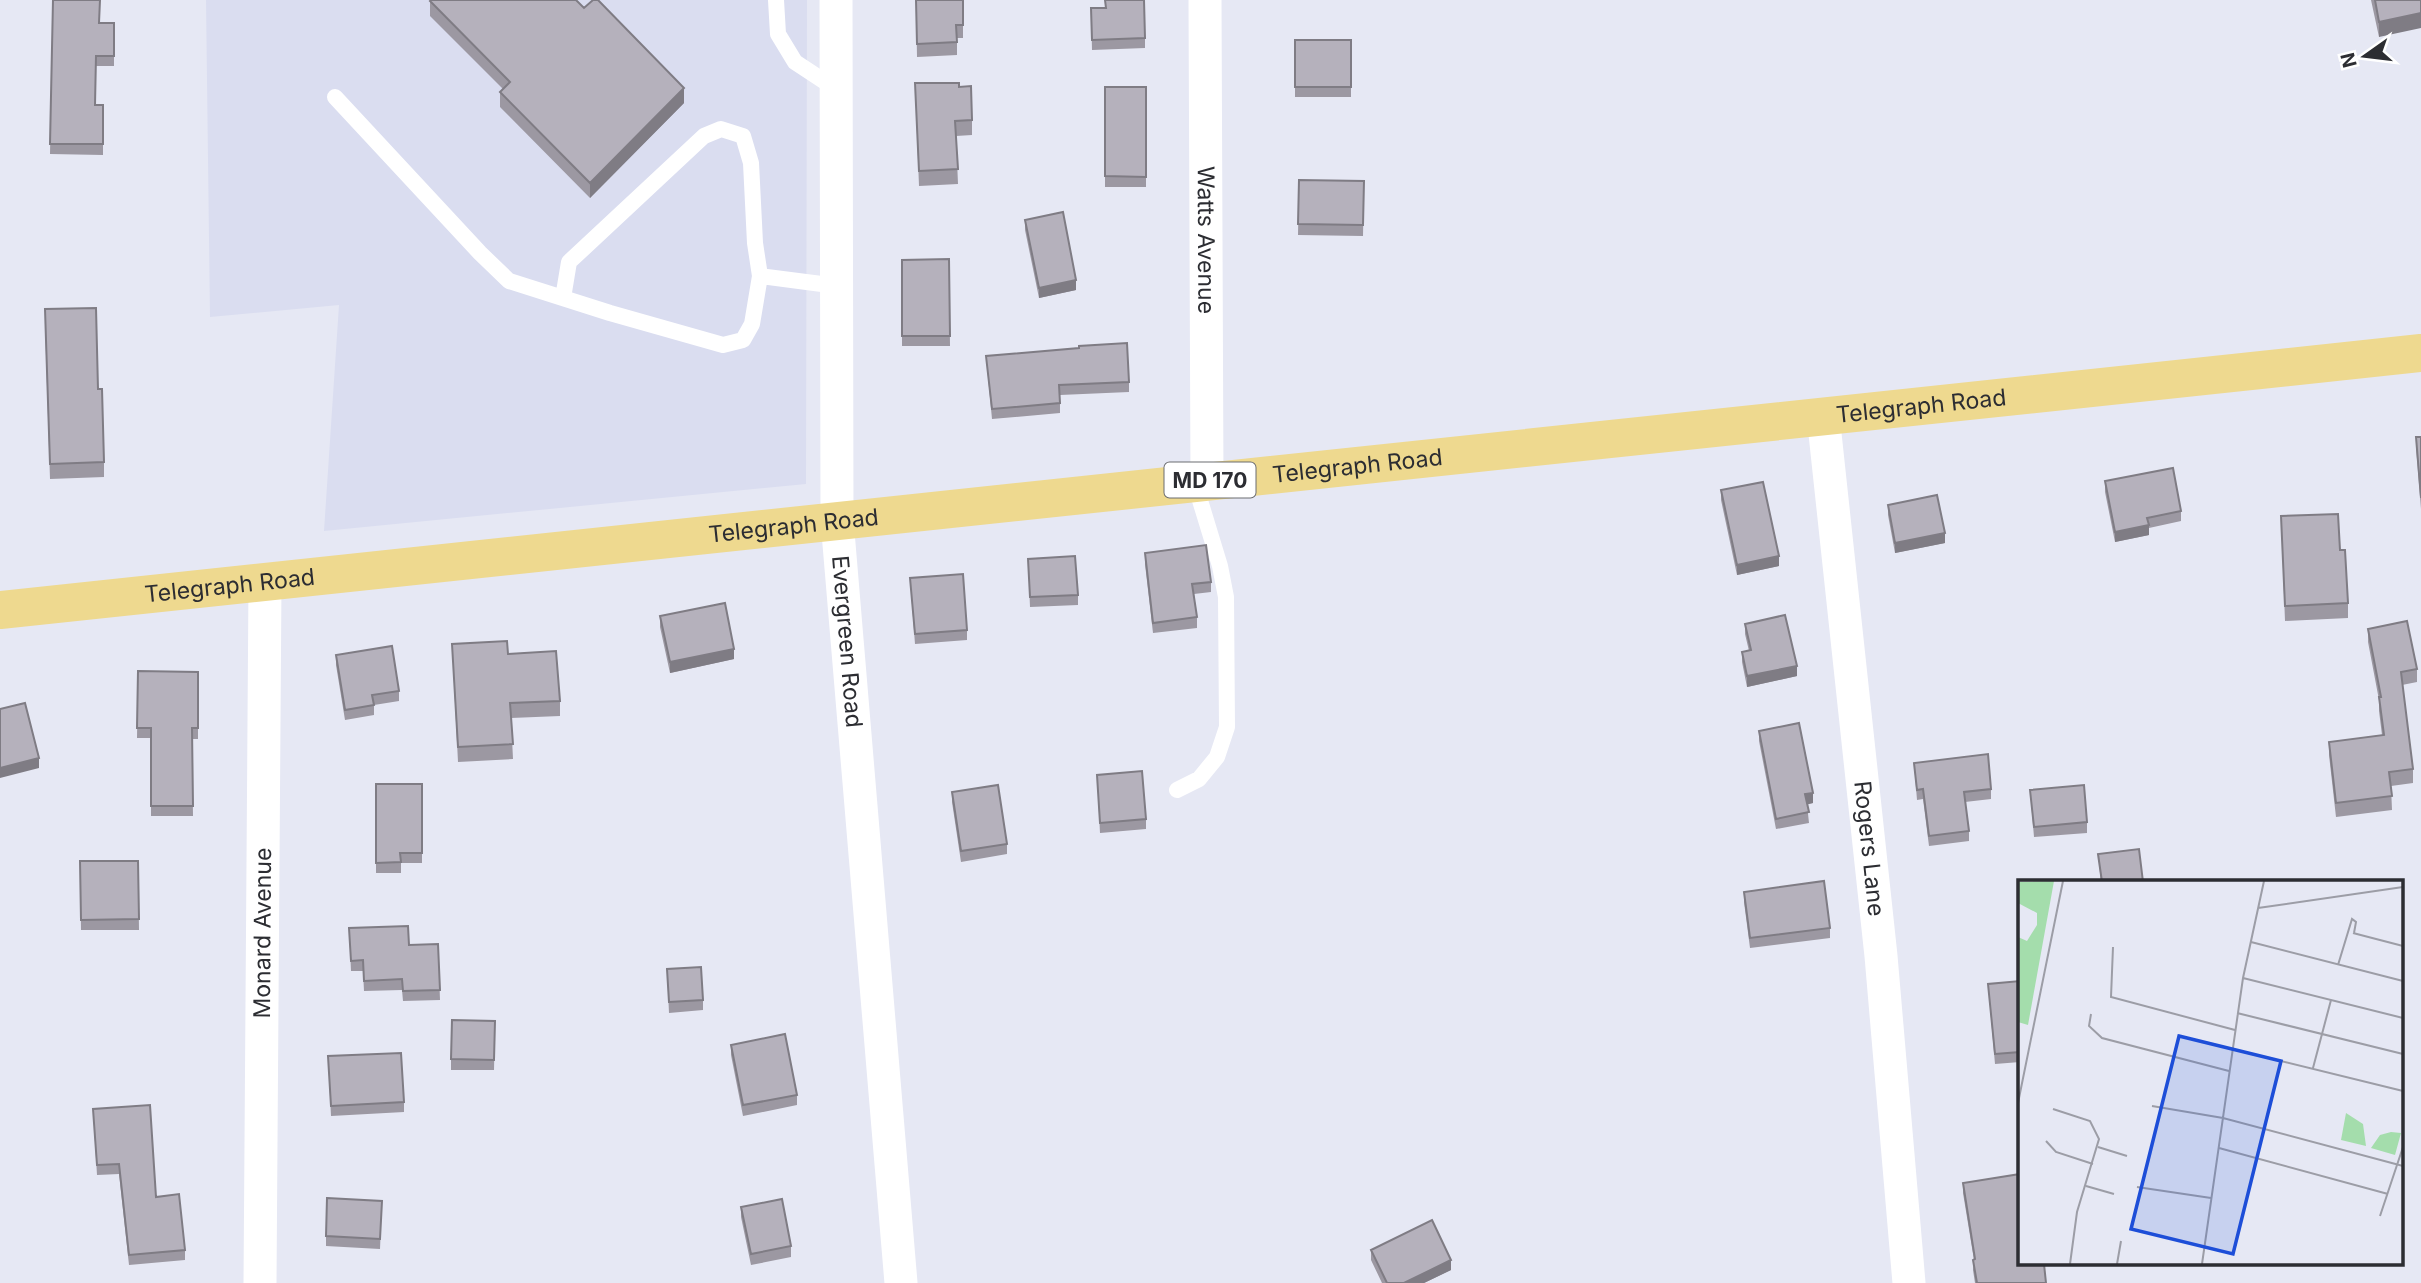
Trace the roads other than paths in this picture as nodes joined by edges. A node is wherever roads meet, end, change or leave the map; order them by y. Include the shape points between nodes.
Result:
1 (776, 0) edge
2 (836, 0) edge
3 (1205, 0) edge
4 (836, 89) junction
5 (335, 97) dead end
6 (760, 276) junction
7 (837, 286) junction
8 (563, 298) junction
9 (2421, 353) edge
10 (1823, 415) junction
11 (1201, 481) junction
12 (837, 520) junction
13 (265, 582) junction
14 (0, 610) edge
15 (1177, 790) dead end
16 (260, 1283) edge
17 (901, 1283) edge
18 (1909, 1283) edge

1 - 4 lane via 778,34 794,62
2 - 4 street, Evergreen Road
3 - 11 street, Watts Avenue
4 - 7 street, Evergreen Road
5 - 8 lane via 509,281
6 - 7 lane
6 - 8 lane via 752,324 743,340 723,345
6 - 8 lane via 751,163 743,136 721,129 704,135 569,262
7 - 12 street, Evergreen Road
9 - 10 main road, Telegraph Road / MD 170
10 - 11 main road, Telegraph Road / MD 170
10 - 18 street, Rogers Lane via 1881,956
11 - 12 main road, Telegraph Road / MD 170
11 - 15 lane via 1226,597 1227,727 1217,757 1199,779
12 - 13 main road, Telegraph Road / MD 170
12 - 17 street, Evergreen Road
13 - 14 main road, Telegraph Road / MD 170
13 - 16 street, Monard Avenue

